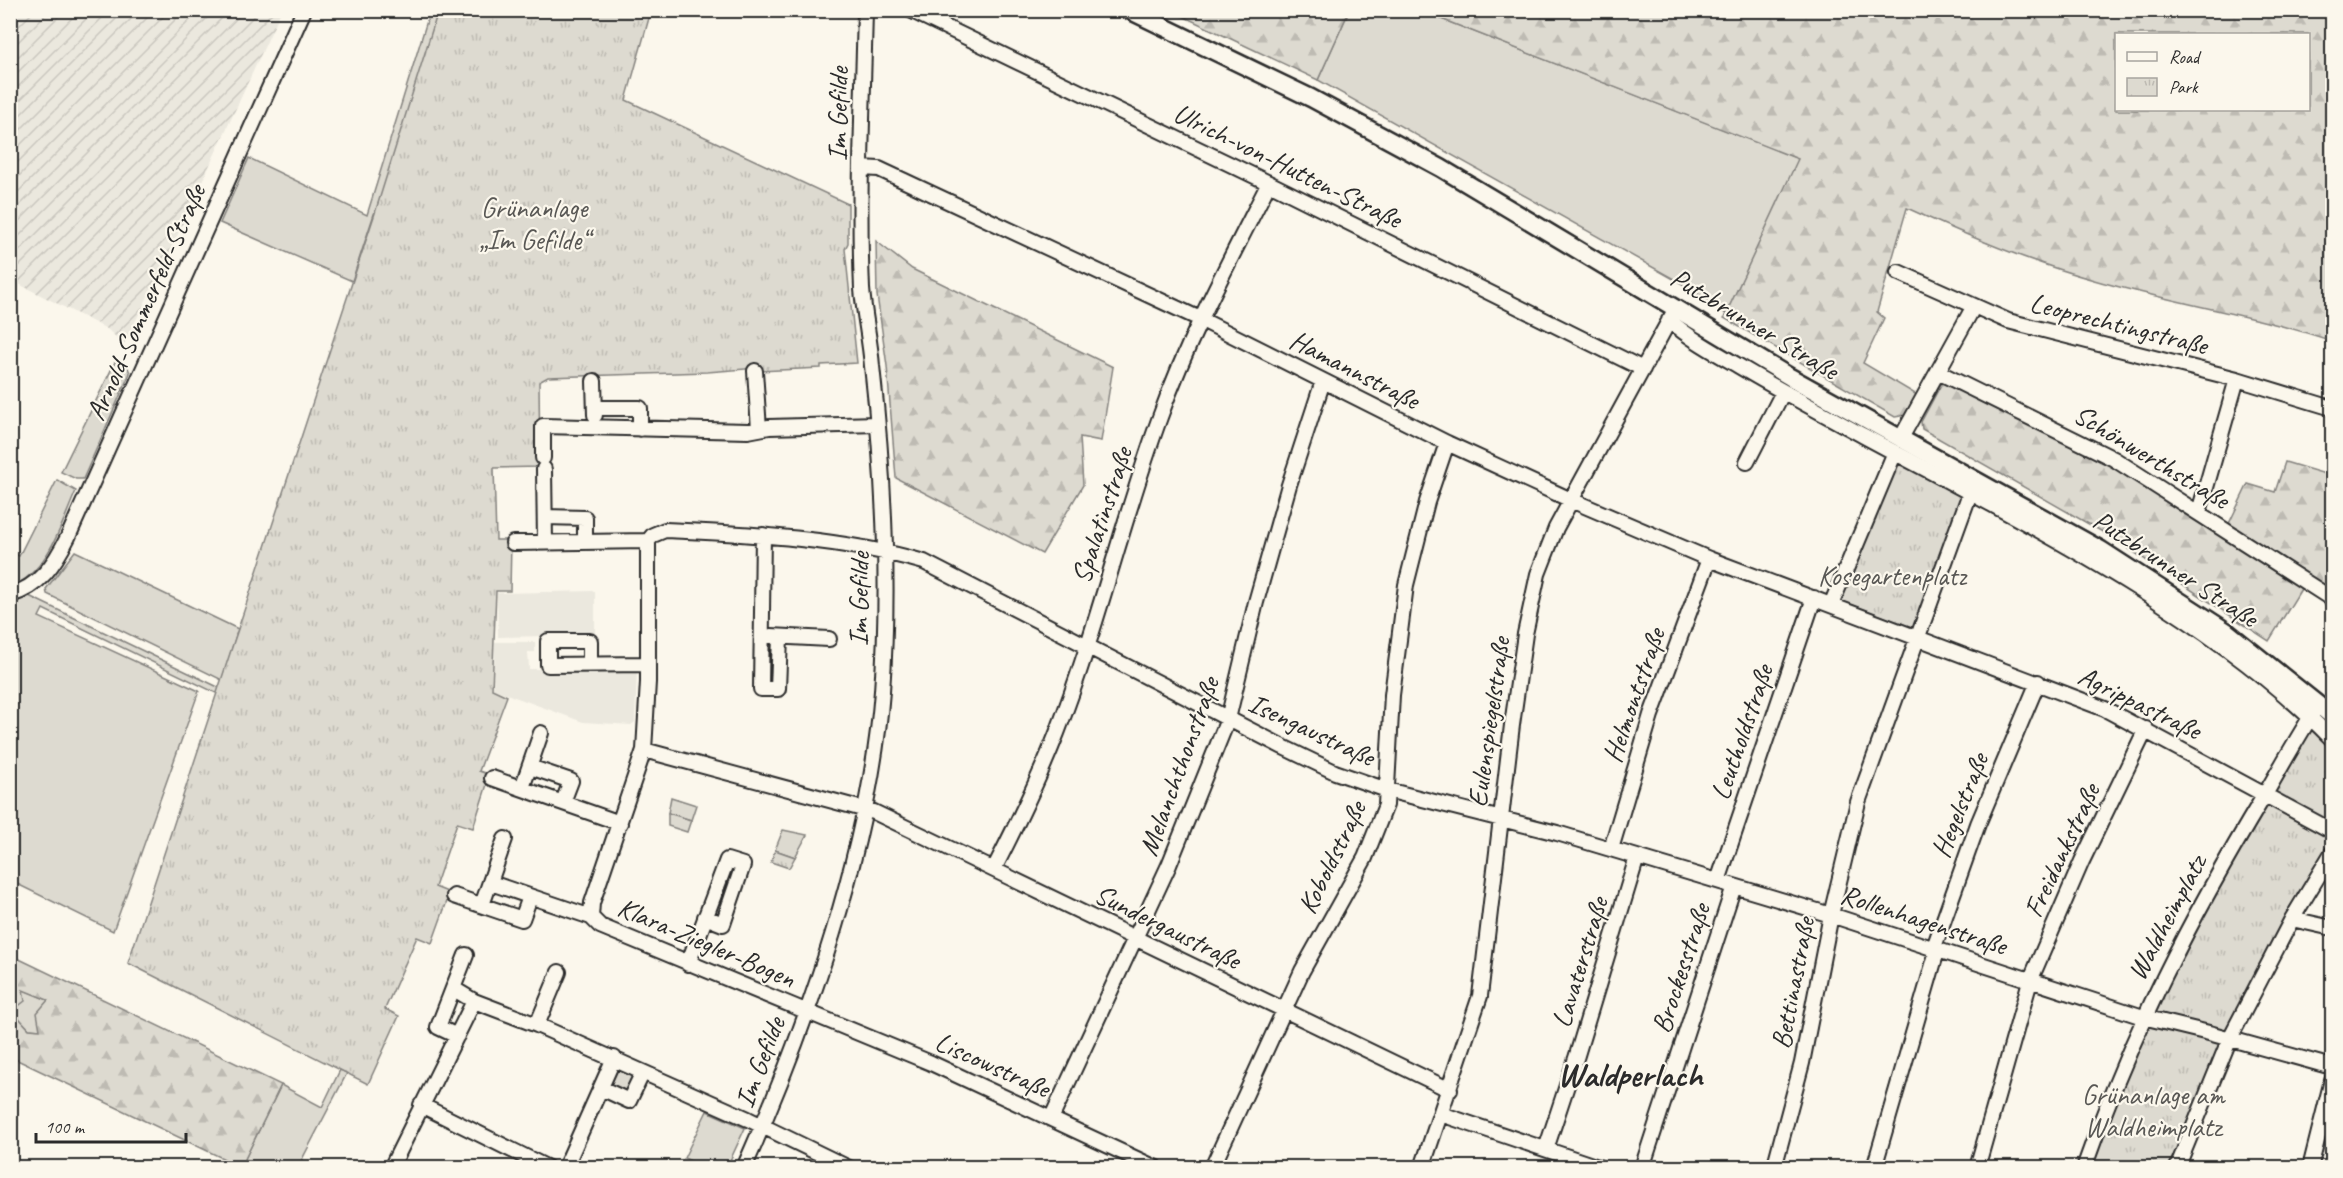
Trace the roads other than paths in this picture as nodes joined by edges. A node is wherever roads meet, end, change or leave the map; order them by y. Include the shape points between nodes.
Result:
1 (304, 10) edge
2 (865, 10) edge
3 (910, 10) edge
4 (1129, 10) edge
5 (862, 168) junction
6 (1269, 183) junction
7 (1898, 272) dead end
8 (1974, 306) junction
9 (1673, 314) junction
10 (1200, 319) junction
11 (1643, 369) junction
12 (754, 371) dead end
13 (1938, 372) junction
14 (2237, 379) junction
15 (594, 381) dead end
16 (1323, 381) junction
17 (1783, 392) junction
18 (595, 408) junction
19 (2332, 408) edge
20 (877, 424) junction
21 (595, 429) junction
22 (640, 429) junction
23 (759, 429) junction
24 (1447, 443) junction
25 (1898, 445) junction
26 (1746, 462) dead end
27 (1970, 493) junction
28 (1571, 500) junction
29 (2199, 512) junction
30 (545, 517) junction
31 (763, 535) junction
32 (585, 541) junction
33 (545, 542) junction
34 (648, 542) junction
35 (513, 543) dead end
36 (885, 552) junction
37 (1709, 559) junction
38 (10, 595) edge
39 (1814, 598) junction
40 (2332, 599) edge
41 (1831, 605) junction
42 (763, 636) junction
43 (780, 637) junction
44 (1916, 638) junction
45 (829, 639) dead end
46 (1087, 646) junction
47 (590, 664) dead end
48 (648, 664) junction
49 (2038, 682) junction
50 (2315, 710) junction
51 (2332, 716) edge
52 (1228, 719) junction
53 (2146, 729) junction
54 (541, 734) dead end
55 (2332, 739) edge
56 (644, 750) junction
57 (530, 766) junction
58 (492, 778) dead end
59 (522, 788) junction
60 (1387, 790) junction
61 (2264, 796) junction
62 (563, 802) junction
63 (863, 809) junction
64 (1500, 818) junction
65 (620, 823) junction
66 (2332, 831) edge
67 (505, 839) dead end
68 (1611, 849) junction
69 (2332, 852) edge
70 (1637, 857) junction
71 (994, 869) junction
72 (1718, 881) junction
73 (490, 882) junction
74 (1734, 886) junction
75 (454, 896) dead end
76 (530, 897) junction
77 (482, 905) junction
78 (1831, 915) junction
79 (591, 917) junction
80 (705, 917) dead end
81 (2292, 919) junction
82 (2332, 928) edge
83 (1136, 938) junction
84 (1935, 950) junction
85 (466, 955) dead end
86 (688, 964) junction
87 (559, 972) dead end
88 (2030, 981) junction
89 (454, 989) junction
90 (474, 1001) junction
91 (806, 1011) junction
92 (1284, 1011) junction
93 (2143, 1017) junction
94 (537, 1025) junction
95 (457, 1036) junction
96 (2230, 1038) junction
97 (614, 1058) junction
98 (2332, 1067) edge
99 (643, 1072) junction
100 (2332, 1080) edge
101 (601, 1088) junction
102 (1450, 1090) junction
103 (421, 1105) junction
104 (1441, 1114) junction
105 (1051, 1119) junction
106 (763, 1126) junction
107 (1546, 1149) junction
108 (391, 1167) edge
109 (548, 1167) edge
110 (565, 1167) edge
111 (744, 1167) edge
112 (849, 1167) edge
113 (1156, 1167) edge
114 (1212, 1167) edge
115 (1422, 1167) edge
116 (1601, 1167) edge
117 (1642, 1167) edge
118 (1773, 1167) edge
119 (1874, 1167) edge
120 (1977, 1167) edge
121 (2084, 1167) edge
122 (2177, 1167) edge
123 (2310, 1167) edge

1 - 38 street, Arnold-Sommerfeld-Straße via 65,544 45,574 30,587
2 - 5 street, Im Gefilde
3 - 6 street, Ulrich-von-Hutten-Straße
4 - 9 main road, Putzbrunner Straße via 1233,59 1450,174
5 - 10 street, Hamannstraße via 879,170
5 - 20 street, Im Gefilde via 862,292
6 - 10 street, Spalatinstraße
6 - 11 street, Ulrich-von-Hutten-Straße
7 - 8 street, Leoprechtingstraße
8 - 13 street
8 - 14 street, Leoprechtingstraße via 2008,321
9 - 11 street, Eulenspiegelstraße
9 - 17 street, Putzbrunner Straße via 1700,343
9 - 25 main road, Putzbrunner Straße via 1790,377
10 - 16 street, Hamannstraße
10 - 46 street, Spalatinstraße via 1144,462
11 - 28 street, Eulenspiegelstraße
12 - 23 street
13 - 25 street
13 - 29 street, Schönwerthstraße via 2114,459
14 - 19 street, Leoprechtingstraße
14 - 29 street
15 - 18 street
16 - 24 street, Hamannstraße
16 - 52 street, Melanchthonstraße via 1281,514
17 - 25 street, Putzbrunner Straße
17 - 26 street
18 - 21 street
18 - 22 street via 640,408
20 - 23 street
20 - 36 street, Im Gefilde
21 - 22 street
21 - 30 street via 543,426
22 - 23 street
24 - 28 street, Hamannstraße
24 - 60 street, Koboldstraße via 1406,585 1392,695
25 - 27 street, Putzbrunner Straße
25 - 41 street
25 - 50 main road, Putzbrunner Straße via 2037,513 2154,582 2226,631
27 - 44 street
27 - 50 street, Putzbrunner Straße via 2077,553 2195,627
28 - 37 street, Hamannstraße
28 - 64 street, Eulenspiegelstraße via 1556,528 1536,584 1525,634
29 - 40 street, Schönwerthstraße
30 - 32 street via 585,518
30 - 33 street
31 - 34 street via 665,530
31 - 36 street, Isengaustraße
31 - 42 street
32 - 33 street
32 - 34 street
33 - 35 street
34 - 48 street, Klara-Ziegler-Bogen
36 - 46 street, Isengaustraße via 924,562
36 - 63 street, Im Gefilde via 882,688
37 - 39 street, Hamannstraße
37 - 68 street, Helmontstraße via 1651,715
39 - 41 street, Hamannstraße
39 - 72 street, Leutholdstraße
41 - 44 street
42 - 43 street
42 - 43 street via 761,689 778,689
43 - 45 street
44 - 49 street, Agrippastraße
44 - 78 street, Bettinastraße via 1858,802
46 - 52 street, Isengaustraße
46 - 71 street, Spalatinstraße via 1057,733
47 - 48 street
48 - 56 street, Klara-Ziegler-Bogen
49 - 53 street, Agrippastraße
49 - 84 street, Hegelstraße via 1974,835
50 - 51 main road, Putzbrunner Straße
50 - 55 street, Putzbrunner Straße
50 - 61 street, Waldheimplatz
52 - 60 street, Isengaustraße via 1335,772
52 - 83 street, Melanchthonstraße
53 - 61 street, Agrippastraße
53 - 88 street, Freidankstraße
54 - 57 street
56 - 63 street, Sundergaustraße
56 - 65 street, Klara-Ziegler-Bogen
57 - 59 street
57 - 62 street via 571,781
58 - 59 street
59 - 62 street
60 - 64 street, Isengaustraße
60 - 92 street, Koboldstraße via 1386,805 1365,858
61 - 66 street, Agrippastraße
61 - 93 street, Waldheimplatz via 2213,879
62 - 65 street
63 - 71 street, Sundergaustraße
63 - 91 street, Im Gefilde via 847,881
64 - 68 street, Rollenhagenstraße
64 - 102 street, Eulenspiegelstraße via 1480,996
65 - 79 street, Klara-Ziegler-Bogen via 592,903
67 - 73 street
68 - 70 street, Rollenhagenstraße
69 - 81 street
70 - 72 street, Rollenhagenstraße
70 - 107 street, Lavaterstraße
71 - 83 street, Sundergaustraße
72 - 74 street, Rollenhagenstraße
73 - 76 street, Klara-Ziegler-Bogen
73 - 77 street
74 - 78 street, Rollenhagenstraße
74 - 117 street, Brockesstraße
75 - 77 street
76 - 77 street via 522,920
76 - 79 street, Klara-Ziegler-Bogen
78 - 84 street, Rollenhagenstraße
78 - 118 street, Bettinastraße via 1802,1063
79 - 86 street, Klara-Ziegler-Bogen via 600,926
80 - 86 street
81 - 82 street
81 - 96 street
83 - 92 street, Sundergaustraße
83 - 105 street, Melanchthonstraße
84 - 88 street, Rollenhagenstraße
84 - 119 street, Hegelstraße
85 - 89 street
86 - 91 street, Klara-Ziegler-Bogen
87 - 94 street
88 - 93 street, Rollenhagenstraße
88 - 120 street, Freidankstraße
89 - 90 street
89 - 95 street via 438,1028
90 - 94 street
90 - 95 street
91 - 105 street, Liscowstraße
91 - 106 street, Im Gefilde
92 - 102 street, Sundergaustraße
92 - 114 street, Koboldstraße
93 - 96 street, Rollenhagenstraße
93 - 121 street, Waldheimplatz
94 - 97 street
95 - 103 street
96 - 98 street, Rollenhagenstraße
96 - 122 street
97 - 99 street
97 - 101 street
99 - 101 street via 629,1101
99 - 106 street
100 - 123 street
101 - 110 street
102 - 104 street, Eulenspiegelstraße
103 - 108 street
103 - 109 street
104 - 107 street
104 - 115 street, Eulenspiegelstraße
105 - 113 street, Liscowstraße
106 - 111 street, Im Gefilde
106 - 112 street
107 - 116 street

